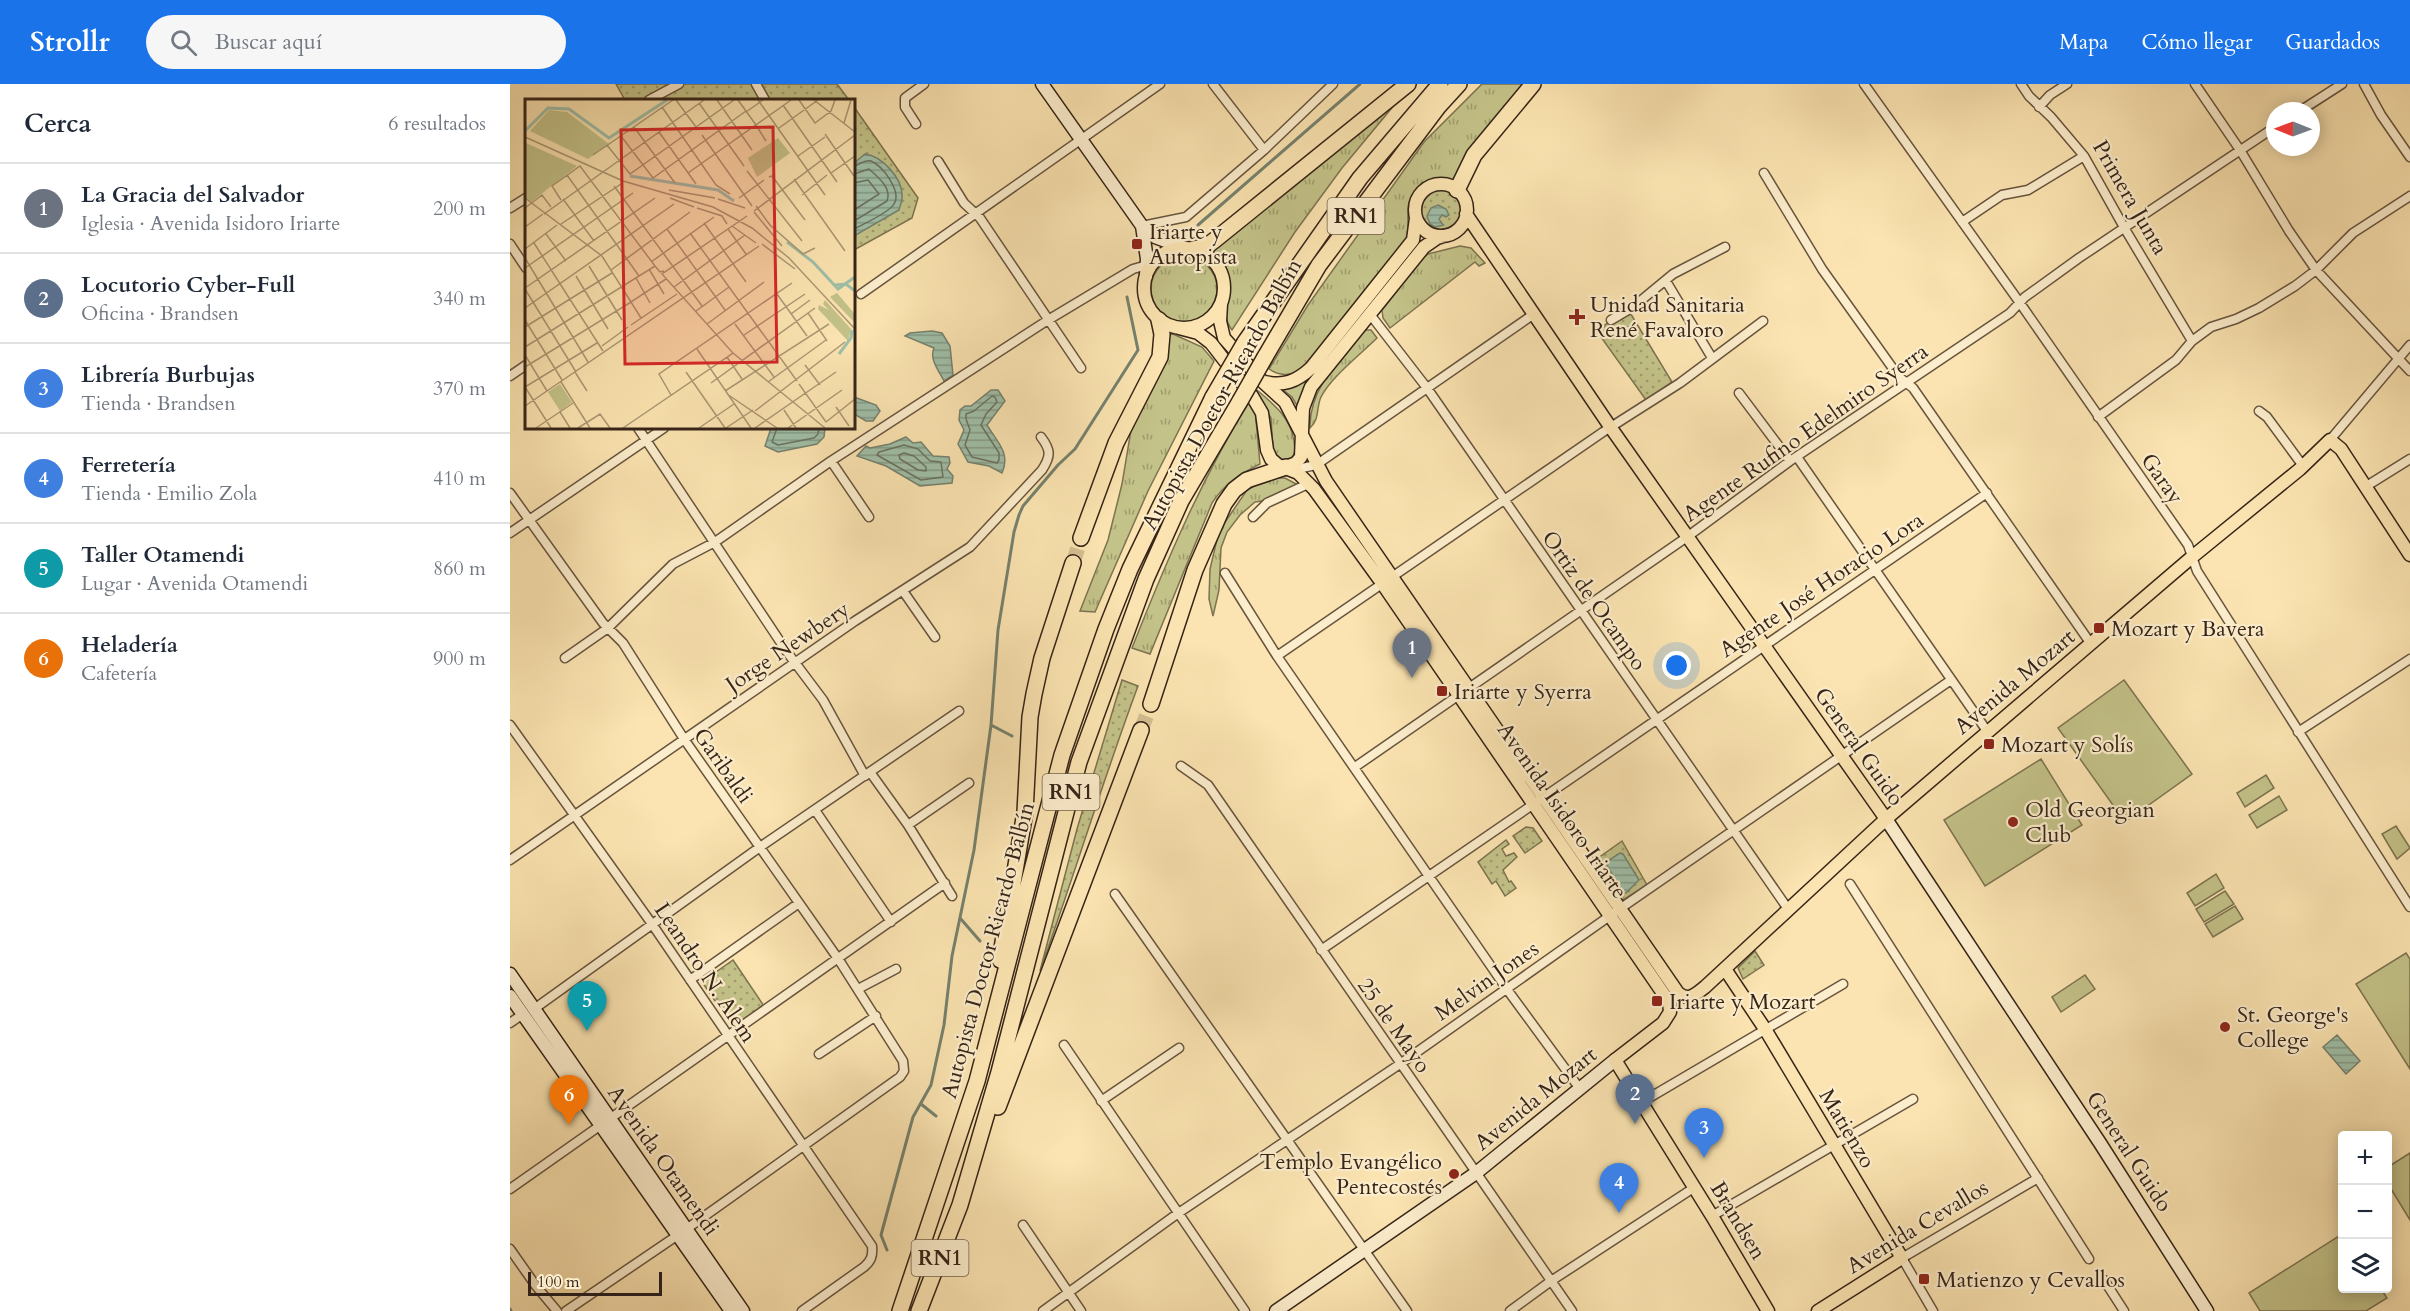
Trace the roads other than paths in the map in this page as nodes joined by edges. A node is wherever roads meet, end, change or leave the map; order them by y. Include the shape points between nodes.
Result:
1 (679, 84) edge
2 (756, 84) edge
3 (924, 84) edge
4 (1042, 84) edge
5 (1160, 84) edge
6 (1214, 84) edge
7 (1333, 84) edge
8 (1408, 84) edge
9 (1440, 84) edge
10 (1459, 84) edge
11 (1533, 84) edge
12 (1864, 84) edge
13 (2021, 84) edge
14 (2067, 84) edge
15 (2195, 84) edge
16 (2342, 84) edge
17 (2364, 84) edge
18 (651, 99) edge
19 (764, 99) edge
20 (2314, 102) edge
21 (2039, 107) junction
22 (916, 124) dead end
23 (2266, 133) edge
24 (1080, 138) junction
25 (1264, 150) junction
26 (2240, 150) junction
27 (2084, 156) junction
28 (2410, 157) edge
29 (938, 161) dead end
30 (1764, 173) dead end
31 (1457, 190) junction
32 (2410, 196) edge
33 (525, 199) edge
34 (510, 208) edge
35 (974, 213) junction
36 (1466, 214) junction
37 (1416, 218) junction
38 (1962, 222) junction
39 (1142, 226) junction
40 (2125, 229) junction
41 (1448, 235) junction
42 (510, 244) edge
43 (1725, 247) dead end
44 (1189, 248) junction
45 (525, 266) edge
46 (1146, 270) junction
47 (2316, 270) junction
48 (1666, 281) junction
49 (861, 294) dead end
50 (2020, 303) junction
51 (1221, 304) junction
52 (1369, 313) junction
53 (1534, 314) junction
54 (1048, 320) junction
55 (1159, 320) junction
56 (1611, 320) dead end
57 (1763, 321) dead end
58 (1179, 328) junction
59 (2192, 341) junction
60 (2410, 345) edge
61 (1712, 358) junction
62 (2398, 359) junction
63 (525, 366) edge
64 (1082, 368) dead end
65 (2410, 371) edge
66 (510, 376) edge
67 (1263, 382) junction
68 (1906, 382) junction
69 (1427, 388) junction
70 (1739, 393) dead end
71 (2259, 411) dead end
72 (2098, 417) junction
73 (1611, 428) junction
74 (639, 429) edge
75 (663, 429) edge
76 (1041, 437) dead end
77 (1302, 437) junction
78 (647, 440) junction
79 (2330, 440) junction
80 (1794, 459) junction
81 (2410, 459) edge
82 (831, 461) junction
83 (1316, 465) junction
84 (2303, 466) junction
85 (1289, 468) junction
86 (1326, 482) junction
87 (1312, 486) junction
88 (2365, 486) junction
89 (510, 493) edge
90 (1987, 493) junction
91 (1504, 500) junction
92 (869, 517) dead end
93 (1252, 517) dead end
94 (529, 520) junction
95 (510, 533) edge
96 (1687, 537) junction
97 (1081, 538) tunnel mouth
98 (715, 542) junction
99 (2410, 555) edge
100 (2192, 557) junction
101 (1073, 563) tunnel mouth
102 (1875, 569) junction
103 (1225, 573) dead end
104 (1387, 580) junction
105 (903, 591) junction
106 (1580, 609) junction
107 (608, 628) junction
108 (935, 637) dead end
109 (1764, 644) junction
110 (2091, 644) junction
111 (1277, 656) junction
112 (565, 658) dead end
113 (2410, 659) edge
114 (796, 662) junction
115 (1951, 680) junction
116 (1469, 688) junction
117 (1458, 696) junction
118 (1150, 704) tunnel mouth
119 (959, 711) dead end
120 (1657, 720) junction
121 (510, 725) edge
122 (1141, 730) tunnel mouth
123 (1988, 731) junction
124 (2298, 732) junction
125 (684, 739) junction
126 (1842, 756) junction
127 (1181, 766) dead end
128 (1355, 767) junction
129 (867, 774) junction
130 (969, 783) dead end
131 (1545, 797) junction
132 (1534, 805) junction
133 (815, 810) junction
134 (574, 815) junction
135 (1886, 819) junction
136 (908, 825) junction
137 (1732, 830) junction
138 (760, 847) junction
139 (510, 860) edge
140 (1430, 876) junction
141 (945, 884) junction
142 (1850, 884) dead end
143 (1114, 894) dead end
144 (952, 896) dead end
145 (799, 903) junction
146 (2410, 907) edge
147 (1621, 908) junction
148 (1788, 909) junction
149 (1610, 915) junction
150 (891, 922) junction
151 (652, 924) junction
152 (1321, 950) junction
153 (839, 960) junction
154 (896, 969) dead end
155 (1725, 969) junction
156 (510, 974) edge
157 (690, 980) junction
158 (1843, 984) dead end
159 (1506, 988) junction
160 (858, 989) junction
161 (510, 996) edge
162 (1693, 997) joint
163 (528, 1012) junction
164 (876, 1016) junction
165 (1669, 1016) joint
166 (510, 1023) edge
167 (1765, 1029) junction
168 (729, 1037) junction
169 (1064, 1045) dead end
170 (1179, 1048) dead end
171 (819, 1054) dead end
172 (1615, 1060) junction
173 (1400, 1064) junction
174 (977, 1081) junction
175 (1580, 1089) junction
176 (1913, 1099) dead end
177 (1101, 1101) junction
178 (1642, 1102) junction
179 (606, 1121) junction
180 (1287, 1139) junction
181 (1833, 1144) junction
182 (805, 1147) junction
183 (1476, 1173) junction
184 (2038, 1178) junction
185 (1695, 1187) junction
186 (510, 1189) edge
187 (960, 1205) junction
188 (1177, 1214) junction
189 (1712, 1216) junction
190 (1023, 1225) dead end
191 (682, 1232) junction
192 (510, 1248) edge
193 (1363, 1248) junction
194 (1902, 1258) junction
195 (2089, 1259) dead end
196 (2104, 1280) dead end
197 (1551, 1281) junction
198 (1068, 1292) junction
199 (557, 1311) edge
200 (566, 1311) edge
201 (731, 1311) edge
202 (743, 1311) edge
203 (802, 1311) edge
204 (900, 1311) edge
205 (919, 1311) edge
206 (1043, 1311) edge
207 (1081, 1311) edge
208 (1245, 1311) edge
209 (1276, 1311) edge
210 (1407, 1311) edge
211 (1510, 1311) edge
212 (1572, 1311) edge
213 (1768, 1311) edge
214 (1818, 1311) edge
215 (1933, 1311) edge
216 (2124, 1311) edge
217 (2207, 1311) edge

1 - 18 street
2 - 19 street
3 - 22 street via 904,98 904,107
4 - 24 main road
5 - 24 street
6 - 25 street
7 - 25 street
8 - 44 highway via 1216,240 1207,246
9 - 174 highway, Autopista Doctor Ricardo Balbín / RN1, bridge via 1359,178 1245,342 1213,397 1130,569 1065,745
10 - 187 highway, Autopista Doctor Ricardo Balbín / RN1, bridge via 1319,265 1181,501 1146,579 1079,762 999,1072
11 - 31 highway via 1474,155
12 - 38 street, Garay
13 - 21 street, Primera Junta
14 - 21 street
15 - 26 street
16 - 20 street
17 - 28 street
21 - 27 street, Primera Junta
23 - 26 street, Agente Rufino Edelmiro Syerra
24 - 35 street
24 - 39 main road
25 - 39 street via 1186,217
26 - 40 street, Agente Rufino Edelmiro Syerra
26 - 47 street
27 - 38 street via 2035,187 2002,195
27 - 40 street, Primera Junta
29 - 35 street via 964,204
30 - 68 street via 1822,269
31 - 36 main road via 1463,197
31 - 37 main road via 1442,184 1426,188 1416,201
32 - 47 street via 2353,233
33 - 34 street
35 - 49 street
35 - 54 street
36 - 41 main road via 1460,227
36 - 53 main road, General Guido
37 - 41 main road via 1432,234
37 - 67 main road via 1413,240 1311,368 1284,384
38 - 50 street, Garay
39 - 44 main road via 1155,237
39 - 46 main road
40 - 50 street, Agente Rufino Edelmiro Syerra
40 - 59 street, Primera Junta
41 - 52 main road via 1424,247
42 - 45 street
43 - 48 street via 1682,268
44 - 46 main road via 1165,252
44 - 51 main road via 1214,260 1220,270 1224,281
46 - 54 street via 1133,269
46 - 55 main road via 1145,300
47 - 59 street via 2259,308 2211,327
47 - 62 street
48 - 56 street
48 - 61 street
50 - 68 street, Agente Rufino Edelmiro Syerra
50 - 72 street, Garay
51 - 58 main road via 1205,323
51 - 67 main road, Avenida Isidoro Iriarte via 1224,338
52 - 69 street, Ortiz de Ocampo
52 - 77 main road via 1311,387 1303,408
53 - 69 street
53 - 73 main road, General Guido
54 - 64 street
54 - 82 street
55 - 58 main road
55 - 97 highway via 1160,357 1116,443
57 - 61 street
58 - 85 main road, Avenida Isidoro Iriarte via 1204,337 1219,352 1259,405 1268,455 1274,463
59 - 72 street via 2175,360
60 - 62 street, Avenida Mozart
61 - 73 street
62 - 65 street
62 - 79 street, Avenida Mozart
63 - 66 street
67 - 77 main road, Avenida Isidoro Iriarte via 1286,402
68 - 80 street, Agente Rufino Edelmiro Syerra
68 - 90 street
69 - 83 street
69 - 91 street, Ortiz de Ocampo
70 - 80 street
71 - 84 street
72 - 100 street, Garay via 2188,545
73 - 91 street
73 - 96 main road, General Guido
74 - 78 street
75 - 78 street
76 - 105 street, Jorge Newbery via 1049,447 1049,459 1027,487 970,547
77 - 83 main road, Avenida Isidoro Iriarte
77 - 85 main road via 1301,457
78 - 94 street
78 - 98 street
79 - 84 main road, Avenida Mozart
79 - 88 main road via 2342,449
80 - 96 street, Agente Rufino Edelmiro Syerra
80 - 102 street
81 - 88 street
82 - 92 street
82 - 98 street
83 - 85 street
83 - 86 main road, Avenida Isidoro Iriarte
84 - 100 main road, Avenida Mozart
85 - 87 main road, Avenida Isidoro Iriarte
85 - 118 highway via 1247,480 1224,504 1195,570
86 - 87 main road
86 - 104 main road, Avenida Isidoro Iriarte
87 - 93 street via 1267,503
87 - 104 main road, Avenida Isidoro Iriarte
88 - 99 main road
89 - 94 street, Garibaldi
90 - 102 street, Agente José Horacio Lora
90 - 110 street
91 - 104 street
91 - 106 street, Ortiz de Ocampo
94 - 95 street
94 - 107 street, Garibaldi
96 - 106 street, Agente Rufino Edelmiro Syerra
96 - 109 main road, General Guido
98 - 107 street via 665,570
98 - 114 street
100 - 110 main road, Avenida Mozart
100 - 124 street, Garay
101 - 174 highway via 1034,694 1025,812
102 - 109 street, Agente José Horacio Lora
102 - 115 street
103 - 111 street
104 - 111 street
104 - 116 main road, Avenida Isidoro Iriarte
104 - 117 main road, Avenida Isidoro Iriarte
105 - 108 street
105 - 114 street, Jorge Newbery
106 - 116 street, Agente Rufino Edelmiro Syerra
106 - 120 street, Ortiz de Ocampo
107 - 112 street
107 - 125 street, Garibaldi via 623,643
109 - 120 street, Agente José Horacio Lora
109 - 126 main road, General Guido
110 - 123 main road, Avenida Mozart
111 - 128 street
113 - 124 street
114 - 125 street, Jorge Newbery
114 - 129 street
115 - 123 street
115 - 126 street, Melvin Jones
116 - 117 street, Agente Rufino Edelmiro Syerra
116 - 131 main road, Avenida Isidoro Iriarte
117 - 128 street, Agente Rufino Edelmiro Syerra
117 - 132 main road, Avenida Isidoro Iriarte
119 - 129 street
120 - 131 street, Agente José Horacio Lora
120 - 137 street, Ortiz de Ocampo
121 - 134 street, Leandro N. Alem
122 - 187 highway
123 - 135 main road, Avenida Mozart
124 - 146 street, Garay
125 - 134 street, Jorge Newbery
125 - 138 street, Garibaldi
126 - 135 main road, General Guido
126 - 137 street, Melvin Jones
127 - 152 street, 25 de Mayo via 1208,785
128 - 140 street
129 - 133 street
129 - 136 street
130 - 136 street
131 - 132 street, Agente José Horacio Lora
131 - 147 main road, Avenida Isidoro Iriarte
132 - 140 street, Agente José Horacio Lora
132 - 149 main road, Avenida Isidoro Iriarte
133 - 138 street
133 - 150 street
134 - 139 street, Jorge Newbery
134 - 151 street, Leandro N. Alem
135 - 148 main road, Avenida Mozart
135 - 217 main road, General Guido
136 - 141 street
137 - 147 street, Melvin Jones
137 - 148 street, Ortiz de Ocampo
138 - 145 street, Garibaldi
138 - 151 street
140 - 152 street, Agente José Horacio Lora
140 - 159 street
141 - 144 street
141 - 150 street
142 - 184 street
143 - 180 street
145 - 153 street, Garibaldi
145 - 157 street
147 - 149 street, Melvin Jones
147 - 162 main road, Avenida Isidoro Iriarte via 1678,993
148 - 155 main road, Avenida Mozart
149 - 159 street, Melvin Jones
149 - 165 main road, Avenida Isidoro Iriarte via 1669,1002
150 - 153 street
151 - 157 street, Leandro N. Alem
151 - 163 street
152 - 173 street, 25 de Mayo
153 - 160 street, Garibaldi
153 - 168 street
154 - 160 street
155 - 162 main road, Avenida Mozart
155 - 167 main road, Matienzo
156 - 163 main road, Avenida Otamendi
157 - 168 street, Leandro N. Alem
158 - 167 street
159 - 173 street, Melvin Jones
159 - 175 street
160 - 164 street, Garibaldi
161 - 163 main road, Avenida Otamendi
163 - 166 street
163 - 179 main road, Avenida Otamendi
164 - 171 street
164 - 182 street, Garibaldi via 903,1061 904,1071
165 - 172 main road, Avenida Mozart
167 - 178 street
167 - 181 main road, Matienzo
168 - 179 street
168 - 182 street, Leandro N. Alem
169 - 177 street
170 - 177 street
172 - 175 main road, Avenida Mozart
172 - 178 main road, Brandsen
173 - 180 street, Melvin Jones
173 - 183 street, 25 de Mayo
174 - 204 highway, Autopista Doctor Ricardo Balbín / RN1
175 - 183 main road, Avenida Mozart
176 - 181 street
177 - 188 street
178 - 185 main road, Brandsen
179 - 186 street
179 - 191 main road, Avenida Otamendi
180 - 188 street, Melvin Jones
180 - 193 street
181 - 189 street
181 - 194 main road, Matienzo
182 - 191 street
182 - 203 street, Leandro N. Alem via 873,1253 864,1268
183 - 193 main road, Avenida Mozart
183 - 197 street, 25 de Mayo
184 - 194 street, Avenida Cevallos
184 - 195 street
185 - 189 main road, Brandsen
185 - 197 street
187 - 205 highway, Autopista Doctor Ricardo Balbín / RN1
188 - 198 street, Melvin Jones
188 - 208 street
189 - 213 main road, Brandsen
190 - 198 street
191 - 200 street
191 - 201 main road, Avenida Otamendi
191 - 202 main road, Avenida Otamendi
192 - 199 street
193 - 209 main road, Avenida Mozart
193 - 210 street
194 - 214 main road, Avenida Cevallos
194 - 215 street, Matienzo
196 - 216 street
197 - 211 street
197 - 212 street, 25 de Mayo
198 - 206 street, Melvin Jones
198 - 207 street

